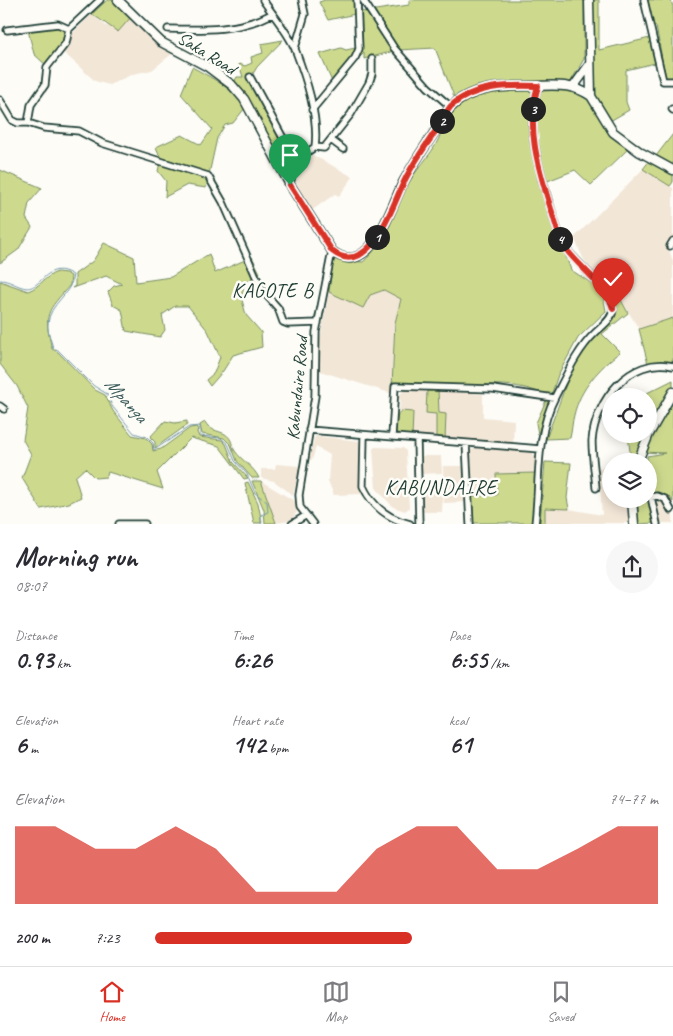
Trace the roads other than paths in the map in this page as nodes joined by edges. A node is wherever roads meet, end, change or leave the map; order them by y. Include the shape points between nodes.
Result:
1 (100, 0) edge
2 (118, 0) edge
3 (263, 0) edge
4 (302, 0) edge
5 (357, 0) edge
6 (363, 0) edge
7 (589, 0) edge
8 (644, 0) edge
9 (272, 14) junction
10 (69, 29) junction
11 (168, 29) dead end
12 (7, 30) dead end
13 (294, 48) junction
14 (372, 59) dead end
15 (590, 64) junction
16 (250, 77) dead end
17 (673, 81) edge
18 (538, 86) junction
19 (574, 86) junction
20 (591, 96) junction
21 (0, 100) edge
22 (451, 107) junction
23 (312, 110) junction
24 (28, 123) junction
25 (331, 140) junction
26 (315, 147) junction
27 (343, 149) dead end
28 (294, 160) junction
29 (673, 170) edge
30 (290, 185) junction
31 (332, 251) junction
32 (318, 323) junction
33 (673, 366) edge
34 (673, 392) edge
35 (554, 398) junction
36 (657, 420) edge
37 (309, 430) junction
38 (364, 436) junction
39 (392, 436) junction
40 (417, 438) junction
41 (466, 443) junction
42 (540, 449) junction
43 (596, 488) dead end
44 (633, 508) edge
45 (671, 510) dead end
46 (305, 516) junction
47 (407, 523) edge
48 (119, 524) edge
49 (145, 524) edge
50 (292, 524) edge
51 (314, 524) edge
52 (419, 524) edge
53 (470, 524) edge
54 (535, 524) edge
55 (634, 524) edge
56 (657, 524) edge

1 - 10 street
2 - 30 main road, Saka Road via 161,42 208,67 232,85 244,99
3 - 9 street
4 - 13 street via 305,14
5 - 23 street via 359,49
6 - 22 street via 394,48 428,87
7 - 15 main road
8 - 17 street via 663,81
9 - 11 street via 249,24 220,29
9 - 13 street
10 - 12 street via 58,24
10 - 24 street via 66,43 47,67 45,85 31,105
13 - 23 street
14 - 25 street via 369,83
15 - 19 main road
15 - 20 main road
16 - 28 street
18 - 19 main road
18 - 22 main road via 475,92
18 - 35 street via 533,109 534,138 540,172 560,238 610,298 613,309 610,318 577,356
19 - 20 main road
20 - 29 main road via 613,132
21 - 24 street via 12,120
22 - 31 main road via 403,182 383,229 371,246 354,257 340,256
23 - 26 street
24 - 32 street via 78,131 102,143 208,176 262,290 278,308 283,322
25 - 26 street via 321,149
25 - 27 street
26 - 28 street
28 - 30 street
30 - 31 main road, Saka Road
31 - 32 street, Kabundaire Road
32 - 37 street, Kabundaire Road via 315,396
33 - 43 street via 638,369 617,385 606,401 593,439
34 - 36 main road
35 - 39 street via 493,389 395,386
35 - 42 street
37 - 38 street
37 - 46 street, Kabundaire Road via 299,495
38 - 39 street
38 - 47 street via 365,491 384,514
39 - 40 street
40 - 41 street
40 - 52 street
41 - 42 street
41 - 53 street
42 - 54 street
44 - 55 main road
45 - 56 street via 665,499 651,497
46 - 50 street
46 - 51 street
48 - 49 street

